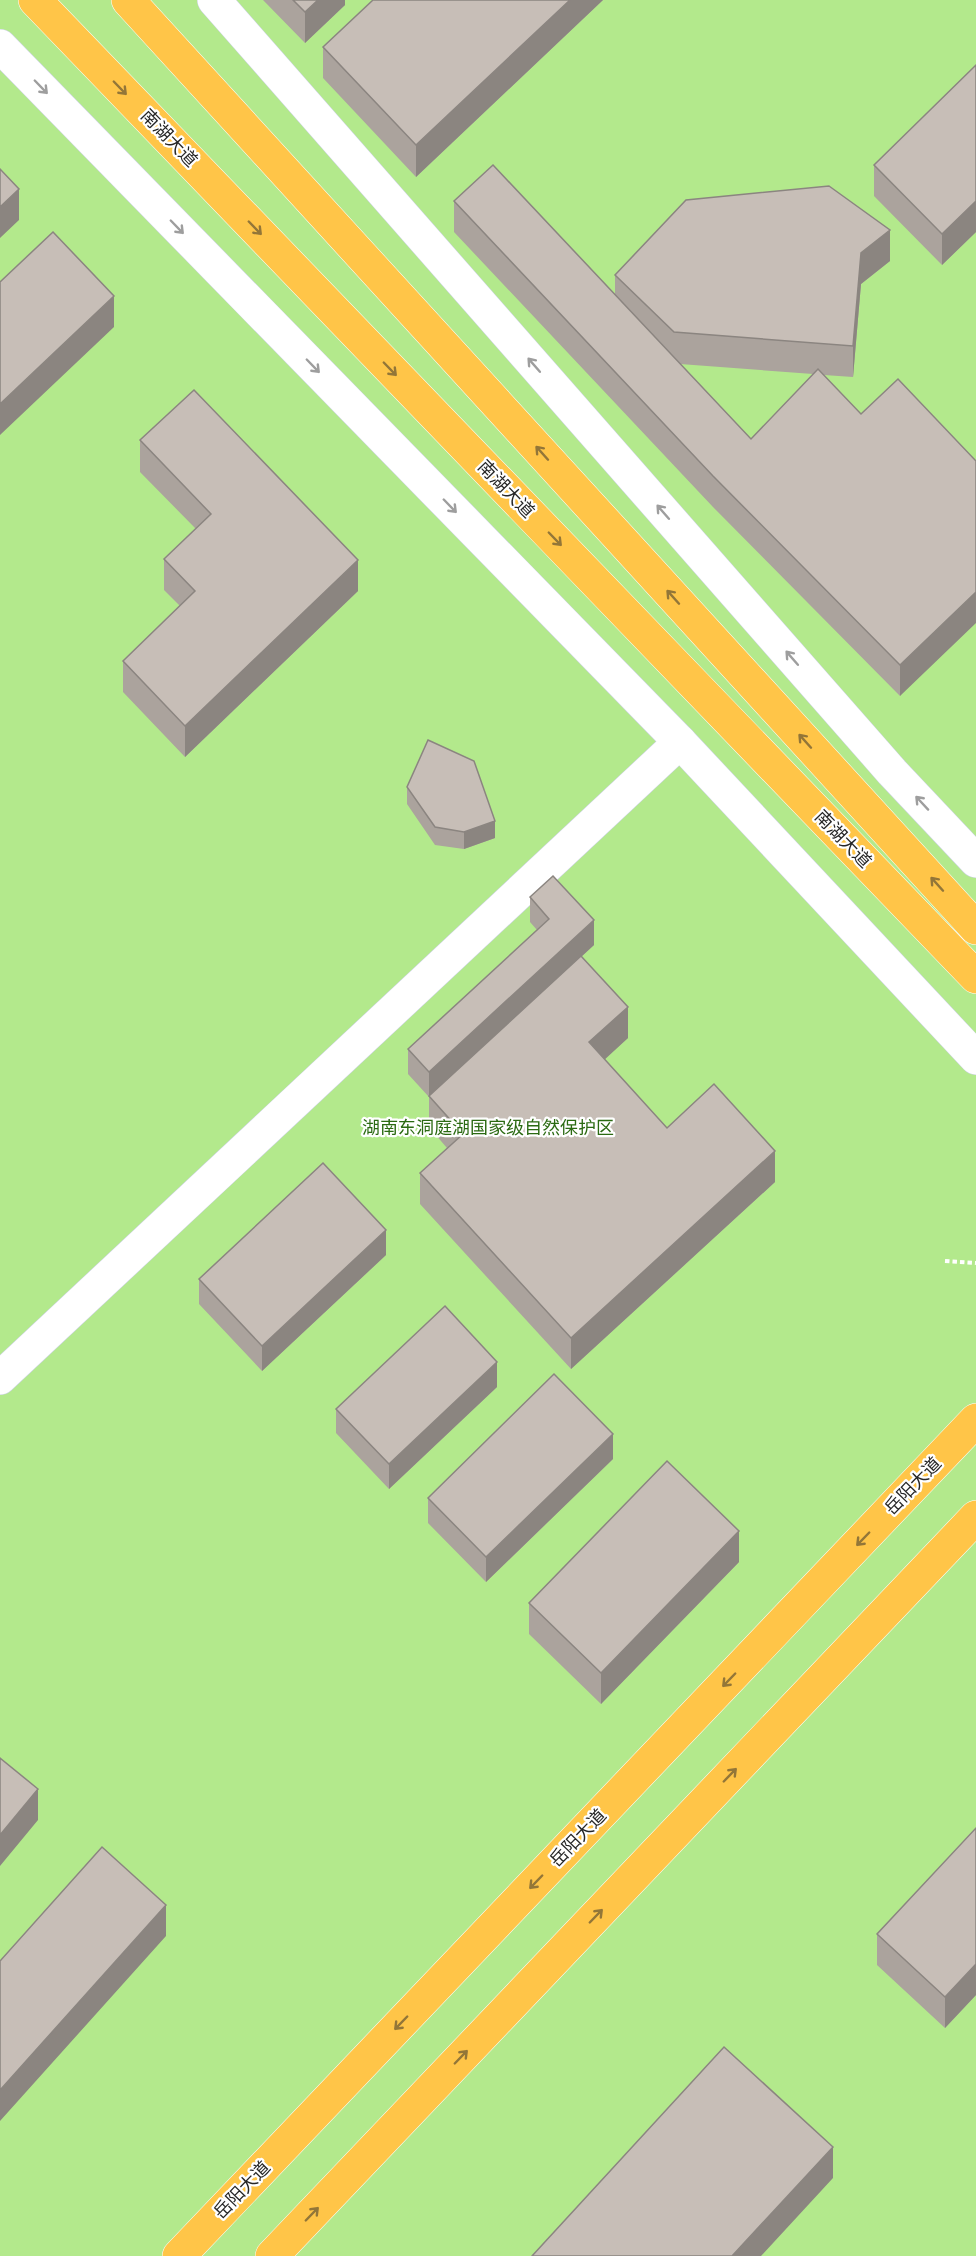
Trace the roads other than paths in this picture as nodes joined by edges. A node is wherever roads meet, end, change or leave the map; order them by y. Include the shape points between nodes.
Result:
1 (36, 0) edge
2 (128, 0) edge
3 (214, 0) edge
4 (0, 46) edge
5 (680, 742) junction
6 (976, 861) edge
7 (976, 928) edge
8 (976, 977) edge
9 (976, 1058) edge
10 (0, 1378) edge
11 (976, 1420) edge
12 (976, 1518) edge
13 (179, 2256) edge
14 (272, 2256) edge

1 -> 8 main road, 南湖大道
7 -> 2 main road, 南湖大道
6 -> 3 main road via 892,772
4 -> 5 main road
5 - 9 main road
5 - 10 main road
11 -> 13 main road, 岳阳大道
14 -> 12 main road

